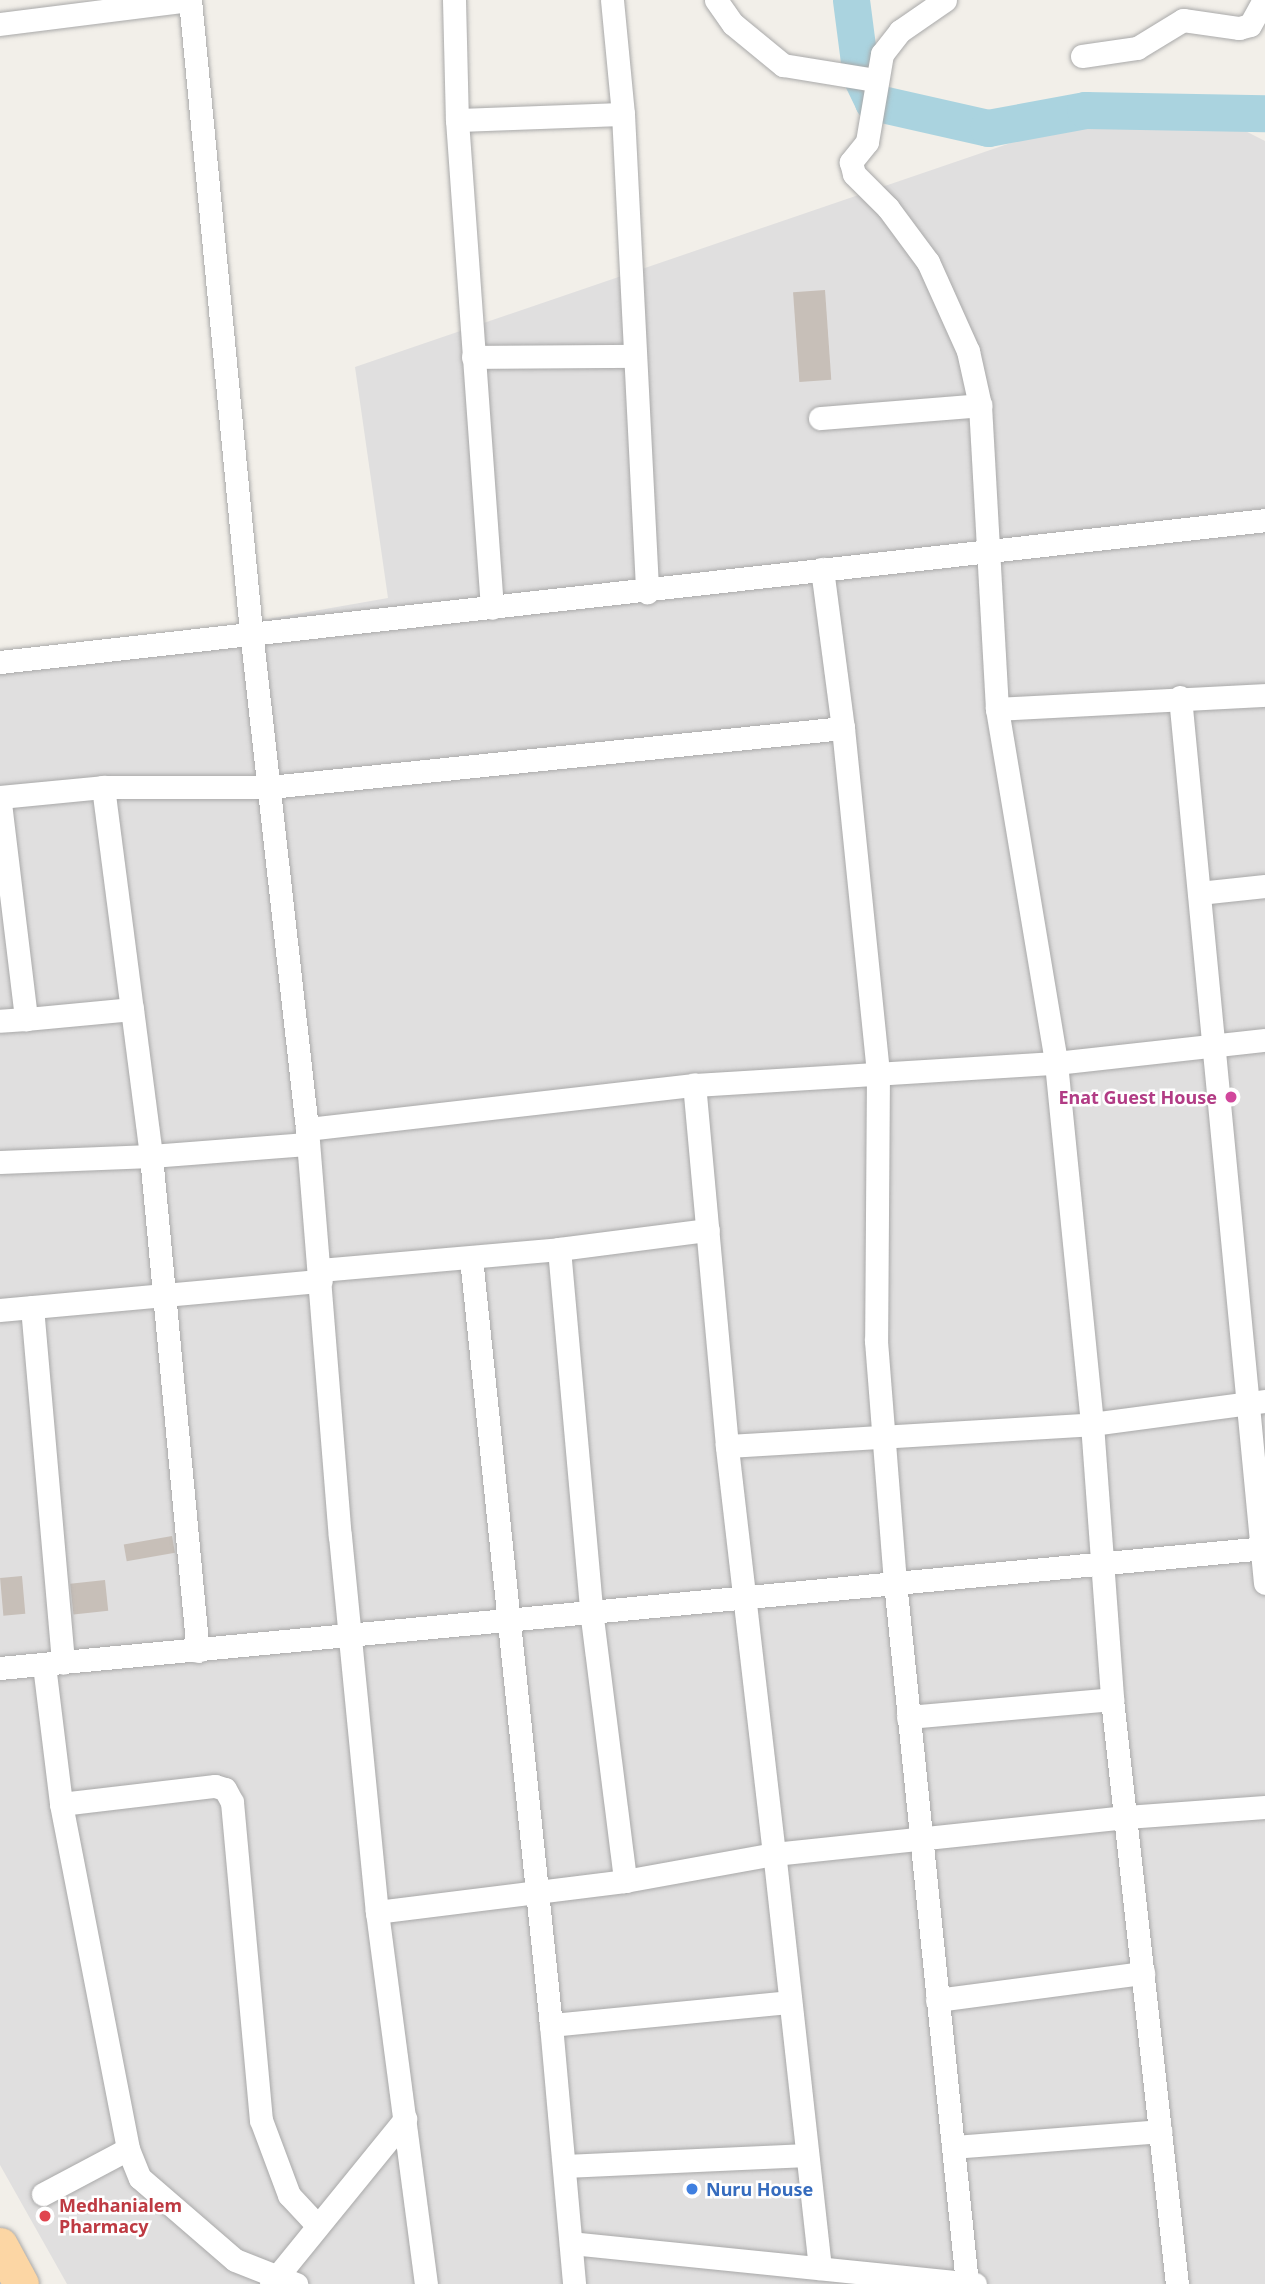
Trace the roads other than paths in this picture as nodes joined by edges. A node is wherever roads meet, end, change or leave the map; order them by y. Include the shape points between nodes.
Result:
1 (189, 0) edge
2 (454, 0) edge
3 (612, 0) edge
4 (716, 0) edge
5 (945, 0) edge
6 (1264, 0) edge
7 (0, 24) edge
8 (1082, 56) dead end
9 (876, 80) junction
10 (623, 114) junction
11 (457, 120) junction
12 (635, 356) junction
13 (473, 357) junction
14 (980, 405) junction
15 (820, 418) dead end
16 (1265, 520) edge
17 (990, 549) junction
18 (822, 569) junction
19 (647, 592) junction
20 (492, 608) junction
21 (251, 631) junction
22 (0, 662) edge
23 (1265, 695) edge
24 (1180, 697) junction
25 (998, 709) junction
26 (843, 728) junction
27 (103, 787) junction
28 (270, 787) junction
29 (0, 797) edge
30 (0, 803) edge
31 (1265, 886) edge
32 (1199, 893) junction
33 (132, 1009) junction
34 (26, 1019) junction
35 (0, 1021) edge
36 (1265, 1040) edge
37 (1212, 1046) junction
38 (1056, 1063) junction
39 (878, 1072) junction
40 (694, 1085) junction
41 (307, 1136) junction
42 (151, 1156) junction
43 (0, 1162) edge
44 (708, 1230) junction
45 (559, 1249) junction
46 (471, 1258) junction
47 (320, 1276) junction
48 (164, 1293) junction
49 (32, 1307) junction
50 (0, 1310) edge
51 (1255, 1402) edge
52 (1092, 1424) junction
53 (883, 1434) junction
54 (727, 1446) junction
55 (1264, 1548) edge
56 (1103, 1563) junction
57 (895, 1582) junction
58 (1265, 1583) edge
59 (746, 1595) junction
60 (592, 1610) junction
61 (508, 1622) junction
62 (349, 1636) junction
63 (198, 1651) junction
64 (54, 1664) junction
65 (0, 1668) edge
66 (1112, 1699) junction
67 (908, 1717) junction
68 (61, 1804) junction
69 (1265, 1807) edge
70 (1126, 1817) junction
71 (919, 1837) junction
72 (774, 1854) junction
73 (625, 1881) junction
74 (535, 1890) junction
75 (377, 1912) junction
76 (1143, 1973) junction
77 (937, 2000) junction
78 (790, 2002) junction
79 (551, 2025) junction
80 (405, 2119) junction
81 (1160, 2131) junction
82 (953, 2147) junction
83 (128, 2149) junction
84 (807, 2155) junction
85 (565, 2166) junction
86 (44, 2194) dead end
87 (316, 2224) junction
88 (571, 2243) junction
89 (0, 2245) edge
90 (820, 2268) junction
91 (281, 2282) edge
92 (21, 2284) edge
93 (426, 2284) edge
94 (574, 2284) edge
95 (967, 2284) edge
96 (975, 2284) edge
97 (1177, 2284) edge

1 - 7 street
1 - 21 street
2 - 11 street
3 - 10 street
4 - 9 street via 733,24 783,65
5 - 9 street via 900,31 882,54
6 - 8 street via 1250,25 1239,28 1183,20 1137,48
9 - 14 street via 867,142 851,162 853,174 888,208 928,262 968,351
10 - 11 street
10 - 12 street
11 - 13 street
12 - 13 street
12 - 19 street
13 - 20 street
14 - 15 street
14 - 17 street
16 - 17 street
17 - 18 street
17 - 25 street
18 - 19 street
18 - 26 street
19 - 20 street
20 - 21 street
21 - 22 street
21 - 28 street
23 - 24 street
24 - 25 street
24 - 32 street
25 - 38 street
26 - 28 street
26 - 39 street
27 - 28 street
27 - 29 street
27 - 33 street
28 - 41 street
30 - 34 street
31 - 32 street
32 - 37 street
33 - 34 street
33 - 42 street
34 - 35 street
36 - 37 street
37 - 38 street
37 - 51 street
38 - 39 street
38 - 52 street
39 - 40 street
39 - 53 street via 876,1341
40 - 41 street
40 - 44 street
41 - 42 street
41 - 47 street
42 - 43 street
42 - 48 street
44 - 45 street
44 - 54 street
45 - 46 street
45 - 60 street
46 - 47 street
46 - 61 street
47 - 48 street
47 - 62 street
48 - 49 street
48 - 63 street
49 - 50 street
49 - 64 street
51 - 52 street
51 - 55 street
52 - 53 street
52 - 56 street
53 - 54 street
53 - 57 street
54 - 59 street
55 - 56 street
55 - 58 street
56 - 57 street
56 - 66 street
57 - 59 street
57 - 67 street
59 - 60 street
59 - 72 street
60 - 61 street
60 - 73 street
61 - 62 street
61 - 74 street
62 - 63 street
62 - 75 street
63 - 64 street
64 - 65 street
64 - 68 street
66 - 67 street
66 - 70 street
67 - 71 street
68 - 83 street
68 - 87 street via 215,1786 225,1789 232,1802 261,2120 289,2195
69 - 70 street
70 - 71 street
70 - 76 street
71 - 72 street
71 - 77 street
72 - 73 street
72 - 78 street
73 - 74 street
74 - 75 street
74 - 79 street
75 - 80 street
76 - 77 street
76 - 81 street
77 - 82 street
78 - 79 street
78 - 84 street
79 - 85 street
80 - 87 street
80 - 93 street
81 - 82 street
81 - 97 street
82 - 95 street
83 - 86 street
83 - 91 street via 140,2178 235,2260
84 - 85 street
84 - 90 street
85 - 88 street
87 - 91 street
88 - 90 street
88 - 94 street
89 - 92 main road
90 - 95 street
95 - 96 street

